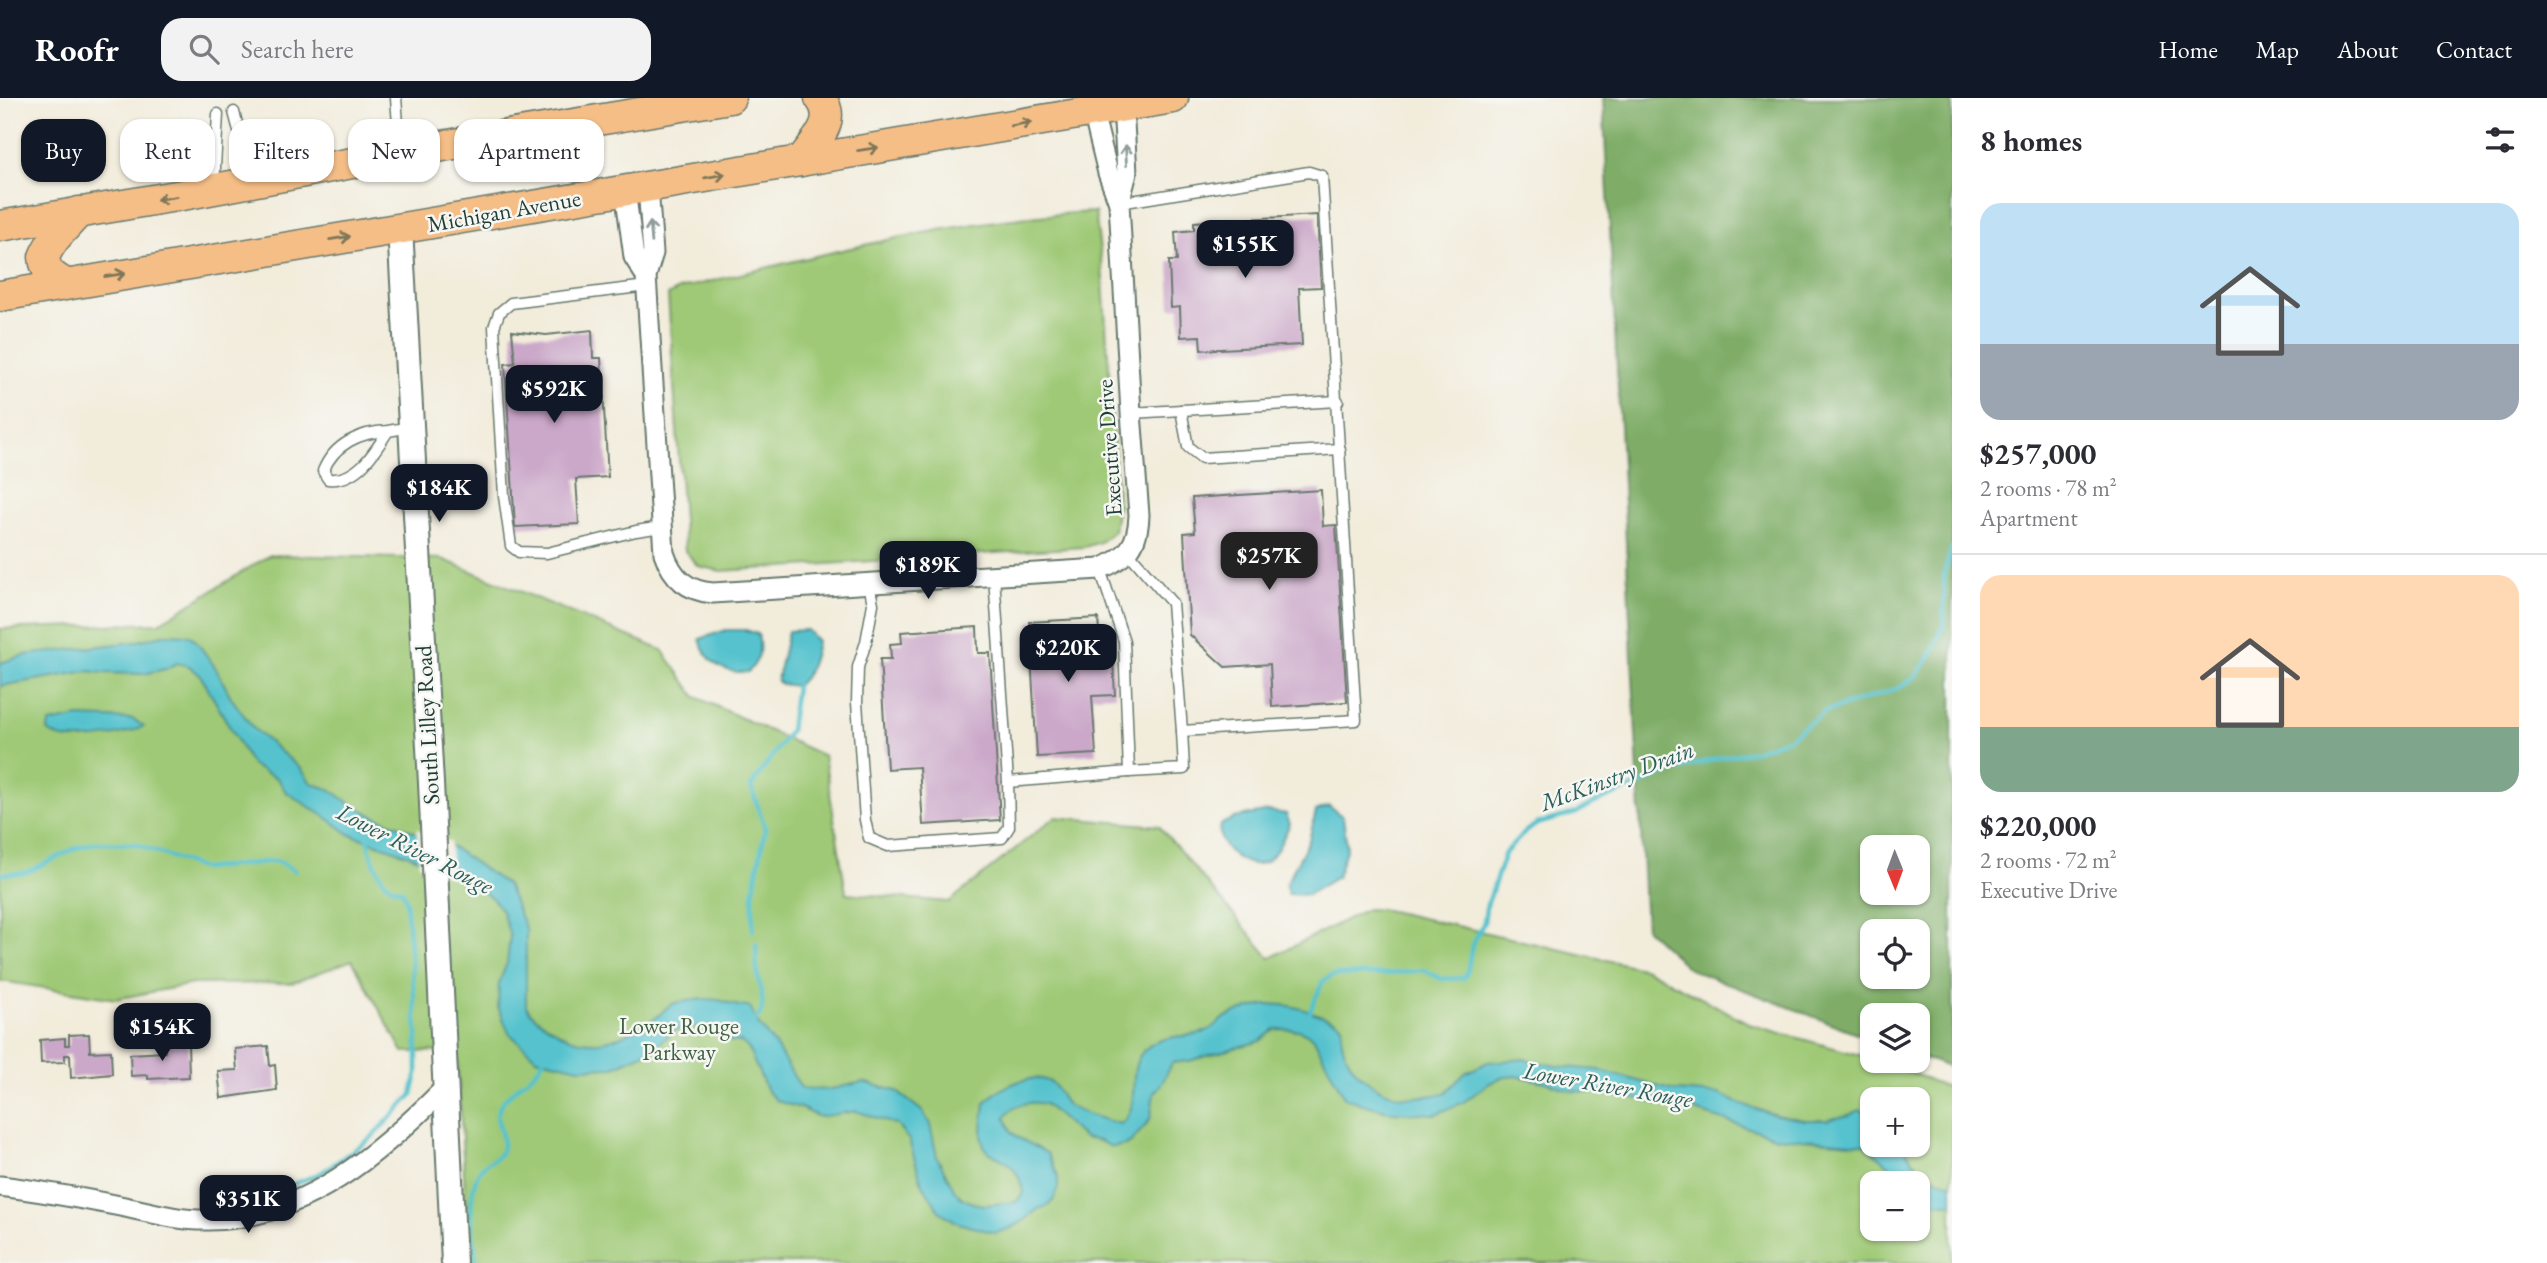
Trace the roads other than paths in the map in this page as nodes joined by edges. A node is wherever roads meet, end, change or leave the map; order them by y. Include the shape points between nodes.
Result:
1 (397, 98) edge
2 (730, 98) edge
3 (820, 98) edge
4 (1173, 98) edge
5 (1124, 106) junction
6 (234, 112) dead end
7 (1093, 112) junction
8 (218, 114) dead end
9 (236, 119) edge
10 (398, 119) edge
11 (440, 147) edge
12 (801, 161) junction
13 (252, 182) edge
14 (214, 189) junction
15 (637, 189) junction
16 (1119, 203) junction
17 (79, 212) junction
18 (0, 226) edge
19 (400, 228) junction
20 (647, 281) junction
21 (66, 284) junction
22 (0, 296) edge
23 (1338, 401) junction
24 (1181, 410) junction
25 (1131, 413) junction
26 (400, 429) junction
27 (1340, 449) junction
28 (662, 527) junction
29 (1128, 552) junction
30 (1100, 569) junction
31 (994, 576) junction
32 (869, 584) junction
33 (1182, 731) junction
34 (1129, 772) junction
35 (1008, 782) junction
36 (444, 1088) junction
37 (0, 1186) edge
38 (454, 1263) edge

1 - 10 lane
2 - 11 main road
3 - 12 main road via 827,109 826,125
4 - 5 main road, Michigan Avenue
5 - 7 main road, Michigan Avenue
16 -> 5 street, Executive Drive via 1127,173
6 - 9 lane
12 -> 7 main road, Michigan Avenue
7 - 16 street, Executive Drive
8 - 14 lane
15 -> 12 main road, Michigan Avenue
13 - 14 main road
14 -> 17 main road
15 - 19 main road, Michigan Avenue
15 - 20 street via 653,253
16 - 23 lane via 1309,172 1322,176
16 - 25 street, Executive Drive
17 - 18 main road
17 - 21 main road via 53,239 44,257 47,271
21 -> 19 main road, Michigan Avenue
19 - 26 street, South Lilley Road
20 - 28 street
20 - 28 lane via 511,303 499,313 494,327 504,496 511,546 519,552 547,553
21 - 22 main road, Michigan Avenue
23 - 24 lane
23 - 27 lane
24 - 25 lane
24 - 27 lane via 1188,447 1202,458
25 - 29 street, Executive Drive via 1139,529
26 - 26 lane via 358,471 342,480 328,479 323,471 344,443 369,432
26 - 36 street, South Lilley Road via 433,822
27 - 33 lane via 1356,720
28 - 32 street via 668,566 681,582 702,592
29 - 30 street
29 - 33 lane via 1172,603
30 - 31 street
30 - 34 lane via 1124,641
31 - 32 street
31 - 35 lane
32 - 35 lane via 873,604 858,667 857,702 869,838 888,846 1003,838 1009,827
33 - 34 lane via 1184,769
34 - 35 lane
36 - 37 street via 387,1142 334,1182 283,1205 239,1217 187,1219
36 - 38 street, South Lilley Road

